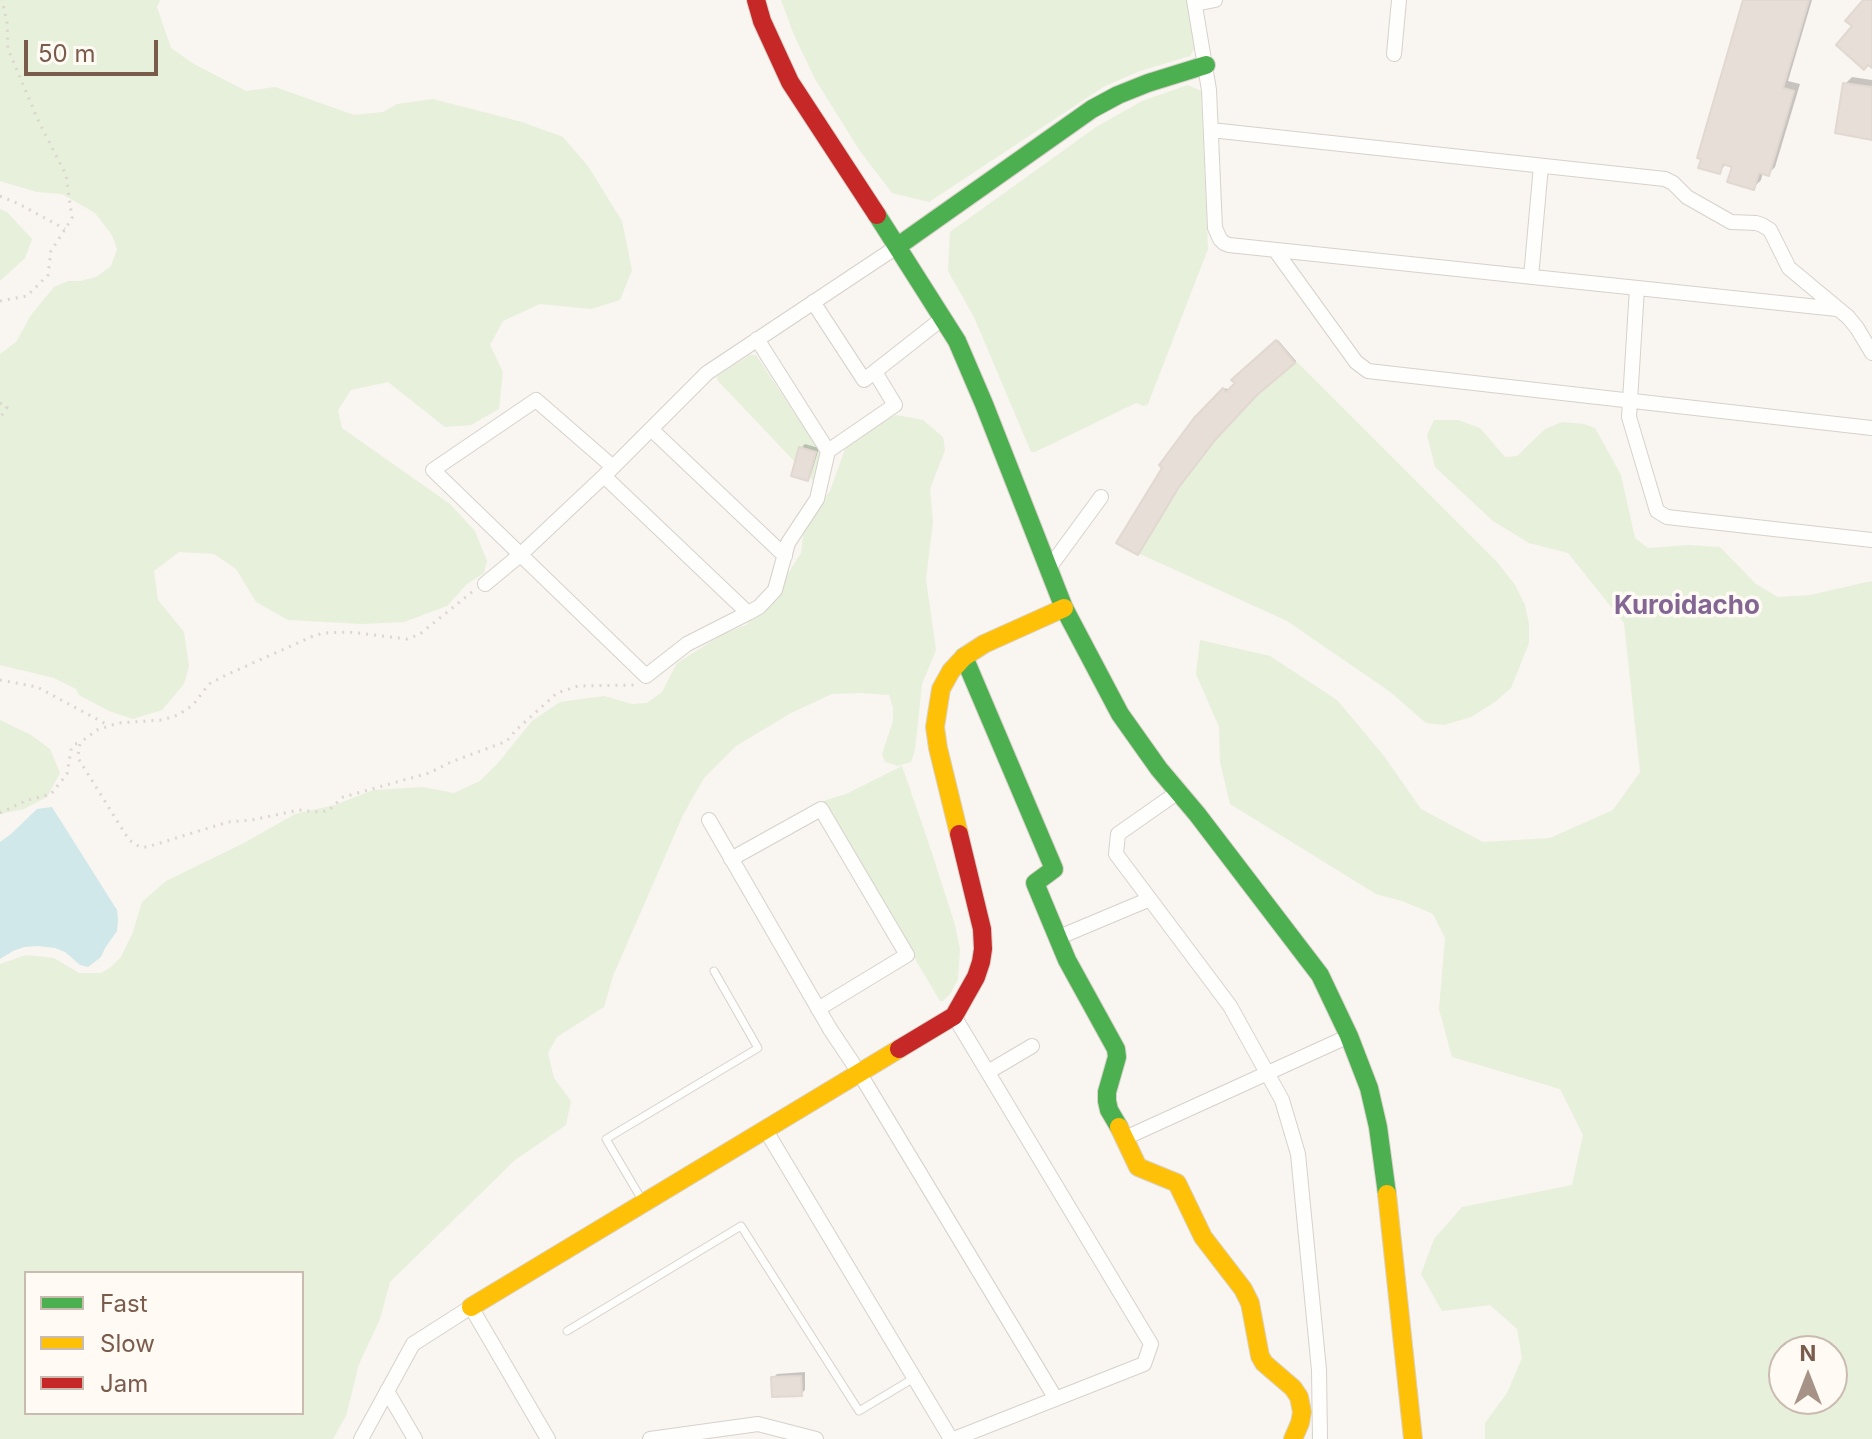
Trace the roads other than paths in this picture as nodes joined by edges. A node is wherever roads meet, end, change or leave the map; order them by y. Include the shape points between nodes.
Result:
1 (756, 0) edge
2 (1215, 0) edge
3 (1399, 0) edge
4 (1194, 2) edge
5 (1394, 54) dead end
6 (1206, 65) junction
7 (1211, 130) junction
8 (1541, 166) junction
9 (898, 246) junction
10 (1275, 250) junction
11 (1531, 277) junction
12 (1637, 288) junction
13 (813, 302) junction
14 (1837, 309) junction
15 (943, 318) junction
16 (757, 339) junction
17 (1872, 353) edge
18 (875, 372) junction
19 (1630, 400) junction
20 (1872, 428) edge
21 (652, 430) junction
22 (828, 451) junction
23 (609, 472) junction
24 (1101, 497) dead end
25 (1872, 540) edge
26 (520, 555) junction
27 (785, 556) junction
28 (1049, 568) junction
29 (485, 584) road end
30 (1064, 608) junction
31 (748, 613) junction
32 (964, 657) junction
33 (1178, 792) junction
34 (709, 820) dead end
35 (731, 859) junction
36 (1150, 899) junction
37 (1057, 938) junction
38 (714, 971) dead end
39 (818, 1009) junction
40 (954, 1016) junction
41 (1349, 1036) junction
42 (1032, 1046) dead end
43 (988, 1072) junction
44 (1267, 1073) junction
45 (860, 1074) junction
46 (765, 1129) junction
47 (1125, 1138) junction
48 (644, 1202) junction
49 (471, 1307) junction
50 (567, 1331) dead end
51 (914, 1378) junction
52 (387, 1391) junction
53 (1056, 1399) junction
54 (361, 1439) edge
55 (415, 1439) edge
56 (548, 1439) edge
57 (650, 1439) edge
58 (816, 1439) edge
59 (952, 1439) edge
60 (1293, 1439) edge
61 (1320, 1439) edge
62 (1413, 1439) edge

1 - 9 street via 790,82
2 - 4 street
3 - 5 street
4 - 6 street
6 - 7 street
6 - 9 street via 1148,83 1092,109
7 - 8 street
7 - 10 street via 1217,234 1229,245
8 - 11 street
8 - 14 street via 1665,179 1731,222 1762,225 1770,230 1789,268
9 - 13 street
9 - 15 street
10 - 11 street
10 - 19 street via 1356,362 1368,371
11 - 12 street
12 - 14 street
12 - 19 street
13 - 16 street
13 - 18 street via 864,380
14 - 17 street
15 - 18 street
15 - 28 street via 979,391
16 - 21 street via 707,373
16 - 22 street
18 - 22 street via 895,405
19 - 20 street
19 - 25 street via 1629,417 1661,514
21 - 23 street
21 - 27 street
22 - 27 street via 817,499
23 - 26 street
23 - 26 street via 536,400 433,470
23 - 31 street
24 - 28 street
26 - 29 street
26 - 31 street via 646,676 687,644
27 - 31 street via 775,590
28 - 30 street
30 - 32 street
30 - 33 street via 1120,714
32 - 37 street via 1054,869 1035,883
32 - 40 street via 941,689 935,727 982,929 981,962
33 - 36 street via 1118,834 1116,854
33 - 41 street via 1320,975
34 - 35 street
35 - 39 street
35 - 39 street via 821,809 907,955
36 - 37 street
36 - 44 street via 1230,1006
37 - 47 street via 1116,1049 1107,1101
38 - 48 lane via 758,1048 606,1139
39 - 45 street
40 - 43 street
40 - 45 street
41 - 44 street
41 - 62 street via 1378,1127
42 - 43 street
43 - 53 street via 1151,1344 1144,1364
44 - 47 street
44 - 61 street via 1282,1100 1298,1154 1319,1370
45 - 46 street
45 - 53 street
46 - 48 street
46 - 51 street
47 - 60 street via 1138,1167 1177,1183 1203,1237 1243,1289 1260,1356 1299,1397 1302,1412
48 - 49 street
49 - 52 street via 413,1344
49 - 56 street
50 - 51 lane via 741,1226 859,1411
51 - 59 street
52 - 54 street
52 - 55 street
53 - 59 street
57 - 58 street via 758,1424

